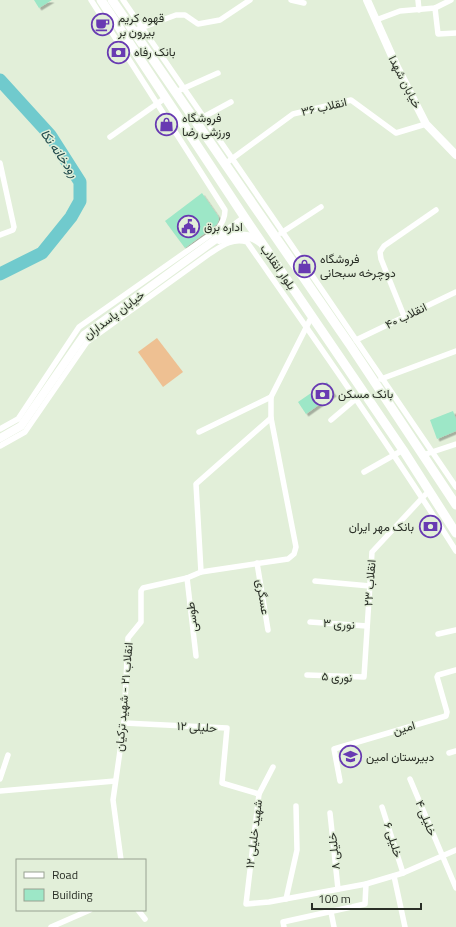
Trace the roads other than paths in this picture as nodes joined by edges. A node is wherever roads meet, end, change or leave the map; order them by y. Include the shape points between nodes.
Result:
1 (91, 0) edge
2 (101, 0) edge
3 (112, 0) edge
4 (123, 0) edge
5 (250, 0) edge
6 (290, 0) edge
7 (367, 0) edge
8 (418, 0) edge
9 (451, 0) edge
10 (304, 3) dead end
11 (435, 8) junction
12 (419, 10) junction
13 (376, 20) junction
14 (137, 29) junction
15 (456, 33) edge
16 (218, 73) dead end
17 (180, 90) junction
18 (162, 101) junction
19 (231, 102) dead end
20 (200, 119) junction
21 (426, 124) junction
22 (110, 137) dead end
23 (456, 155) edge
24 (229, 161) junction
25 (0, 163) edge
26 (1, 174) edge
27 (321, 207) dead end
28 (257, 210) junction
29 (436, 210) dead end
30 (245, 218) junction
31 (279, 234) junction
32 (0, 235) edge
33 (213, 242) junction
34 (263, 246) junction
35 (456, 292) edge
36 (312, 316) junction
37 (404, 316) junction
38 (306, 327) junction
39 (356, 340) junction
40 (456, 351) edge
41 (379, 380) junction
42 (364, 392) junction
43 (271, 397) junction
44 (356, 399) junction
45 (271, 418) junction
46 (331, 420) dead end
47 (0, 429) edge
48 (199, 432) dead end
49 (0, 438) edge
50 (456, 444) edge
51 (0, 446) edge
52 (403, 450) junction
53 (428, 453) junction
54 (394, 455) junction
55 (364, 472) dead end
56 (456, 487) edge
57 (426, 494) junction
58 (456, 505) edge
59 (456, 533) edge
60 (456, 551) edge
61 (257, 563) junction
62 (201, 572) junction
63 (187, 578) junction
64 (315, 581) dead end
65 (370, 586) junction
66 (310, 622) dead end
67 (368, 626) junction
68 (268, 630) dead end
69 (456, 630) edge
70 (438, 634) dead end
71 (196, 656) dead end
72 (456, 670) edge
73 (364, 673) joint
74 (307, 675) dead end
75 (124, 723) junction
76 (456, 751) edge
77 (449, 753) dead end
78 (8, 755) dead end
79 (273, 767) dead end
80 (0, 779) edge
81 (410, 779) dead end
82 (340, 780) dead end
83 (115, 781) junction
84 (0, 792) edge
85 (258, 794) junction
86 (296, 806) dead end
87 (382, 807) dead end
88 (330, 812) dead end
89 (456, 850) edge
90 (442, 856) junction
91 (121, 859) edge
92 (403, 873) junction
93 (394, 876) junction
94 (366, 884) junction
95 (456, 888) edge
96 (338, 889) junction
97 (286, 899) junction
98 (88, 911) edge
99 (139, 911) edge
100 (331, 912) junction
101 (145, 919) dead end
102 (283, 924) edge
103 (51, 927) edge
104 (334, 927) edge
105 (404, 927) edge

1 - 18 street
2 - 18 main road, بلوار انقلاب
3 - 14 main road, بلوار انقلاب
4 - 14 street
5 - 14 street via 220,20 198,24 185,15 176,14
6 - 10 street
7 - 13 main road, خیابان شهدا
8 - 12 street
9 - 11 street
11 - 12 street
11 - 15 street via 438,34
12 - 13 street via 400,11
13 - 21 main road, خیابان شهدا
14 - 17 main road, بلوار انقلاب
16 - 17 street
17 - 20 main road, بلوار انقلاب
18 - 22 street
18 - 30 main road, بلوار انقلاب
18 - 47 street via 226,210 222,223 217,230 79,327 18,419
19 - 20 street
20 - 24 main road, بلوار انقلاب
21 - 23 main road, خیابان شهدا
21 - 24 street, انقلاب ۳۶ via 396,133 351,100 293,114
24 - 28 main road, بلوار انقلاب
24 - 31 street
25 - 26 street
26 - 32 street via 14,227 13,230
27 - 31 street
28 - 30 main road
28 - 31 main road, بلوار انقلاب
29 - 37 street via 384,246 380,252
30 - 33 main road, خیابان پاسداران
30 - 34 main road, بلوار انقلاب
31 - 39 street
31 - 41 main road, بلوار انقلاب
33 - 34 main road via 239,235 252,237
33 - 49 main road, خیابان پاسداران via 84,335 21,426
34 - 36 main road, بلوار انقلاب
35 - 37 street, انقلاب ۴۰
36 - 38 street
36 - 42 main road, بلوار انقلاب
37 - 39 street, انقلاب ۴۰
38 - 43 street
38 - 44 street
38 - 51 street via 247,242 225,244 87,342 25,432
39 - 41 street
40 - 41 street
41 - 53 main road, بلوار انقلاب
42 - 44 street
42 - 52 main road, بلوار انقلاب
43 - 45 street
43 - 48 street
44 - 46 street
44 - 54 street
45 - 61 street, انقلاب ۲۱ - شهید ترکیان via 296,547 294,554 288,559
45 - 62 street via 196,484
50 - 53 street
52 - 54 street
52 - 57 main road, بلوار انقلاب
53 - 56 street
53 - 58 main road, بلوار انقلاب
54 - 55 street
54 - 57 street
57 - 59 main road, بلوار انقلاب
57 - 60 street
57 - 65 street, انقلاب ۲۳ via 372,552
61 - 62 street, انقلاب ۲۱ - شهید ترکیان
61 - 68 street, عسگری
62 - 63 street, انقلاب ۲۱ - شهید ترکیان
63 - 71 street, طوسی
63 - 75 street, انقلاب ۲۱ - شهید ترکیان via 143,588 141,591 141,622 128,638
64 - 65 street
65 - 67 street, انقلاب ۲۳
66 - 67 street, نوری ۳
67 - 73 street, انقلاب ۲۳
69 - 70 street
72 - 82 street, امین via 436,677 446,716 334,749
73 - 74 street, نوری ۵ via 364,677 360,678
75 - 83 street, انقلاب ۲۱ - شهید ترکیان
75 - 85 street, حلیلی ۱۲ via 227,728 222,782
76 - 77 street
78 - 80 street
79 - 85 street, شهید خلیلی ۱۲
81 - 90 street, خلیلی ۴
83 - 84 street
83 - 91 street, انقلاب ۲۱ - شهید ترکیان via 113,800
85 - 97 street, شهید خلیلی ۱۲ via 246,904
86 - 97 street via 297,850
87 - 92 street, خلیلی ۶
88 - 96 street, خلیلی ۸
89 - 90 street
90 - 92 street
90 - 95 street, خلیلی ۴
92 - 93 street
93 - 94 street
93 - 105 street
94 - 96 street
94 - 100 street via 365,904
96 - 97 street
98 - 103 street
99 - 101 street
100 - 102 street
100 - 104 street

